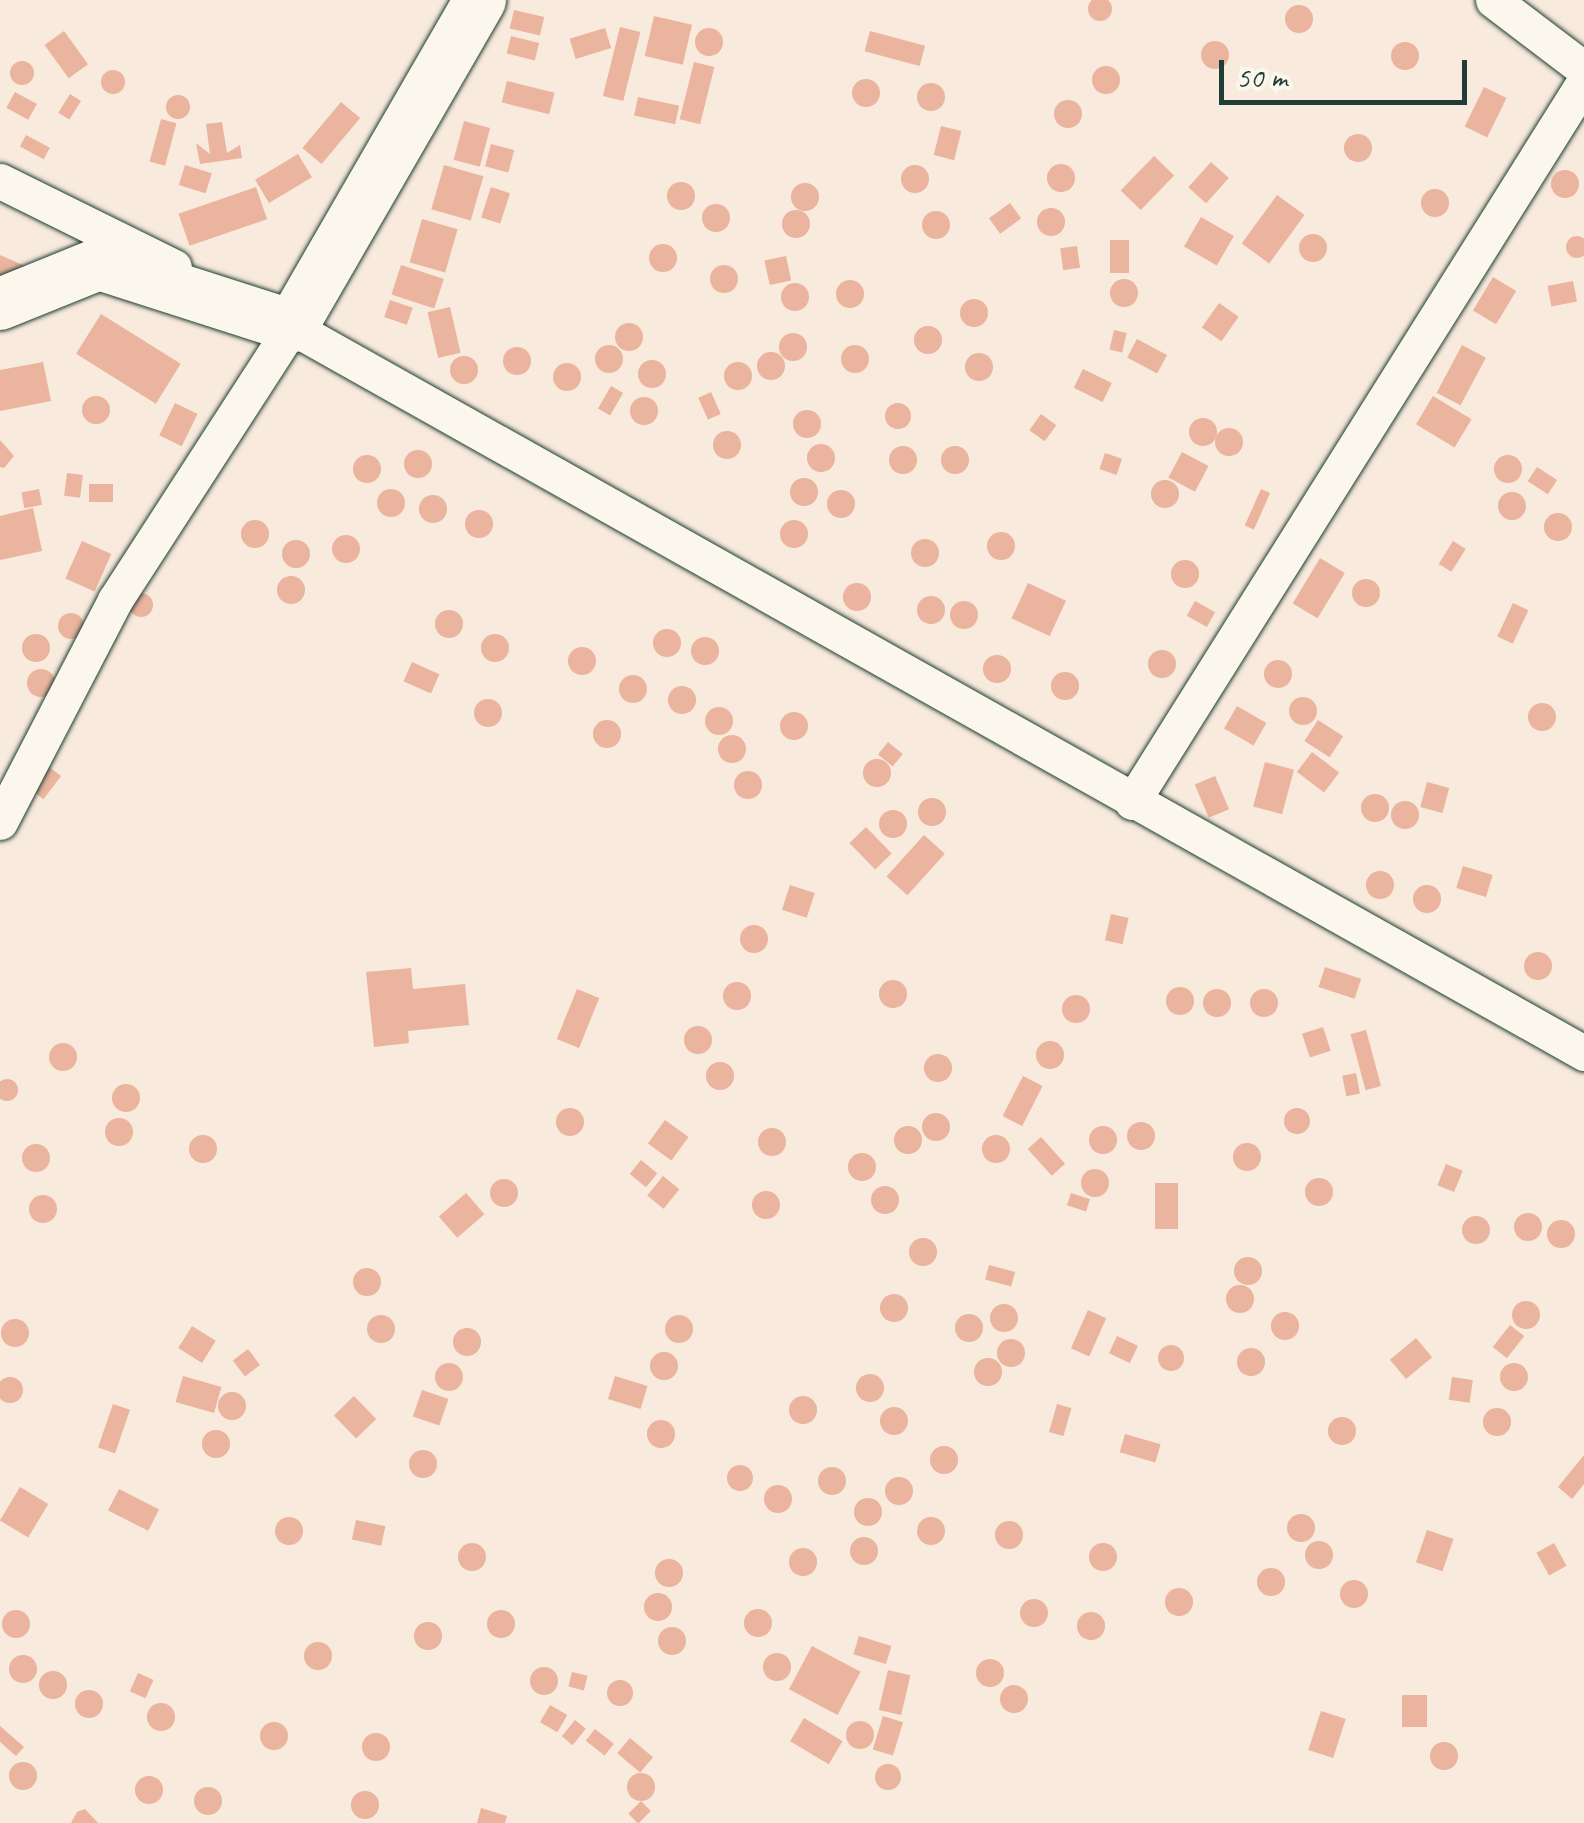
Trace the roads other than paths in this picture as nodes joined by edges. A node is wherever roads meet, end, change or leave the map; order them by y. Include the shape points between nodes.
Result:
1 (480, 0) edge
2 (1493, 0) edge
3 (1584, 69) edge
4 (1584, 82) edge
5 (0, 181) edge
6 (0, 304) edge
7 (292, 326) junction
8 (1132, 802) junction
9 (0, 822) edge
10 (1584, 1052) edge

1 - 7 street
2 - 3 street
4 - 8 street
5 - 7 street
6 - 7 street via 99,264
7 - 8 street
7 - 9 street via 115,600
8 - 10 street

